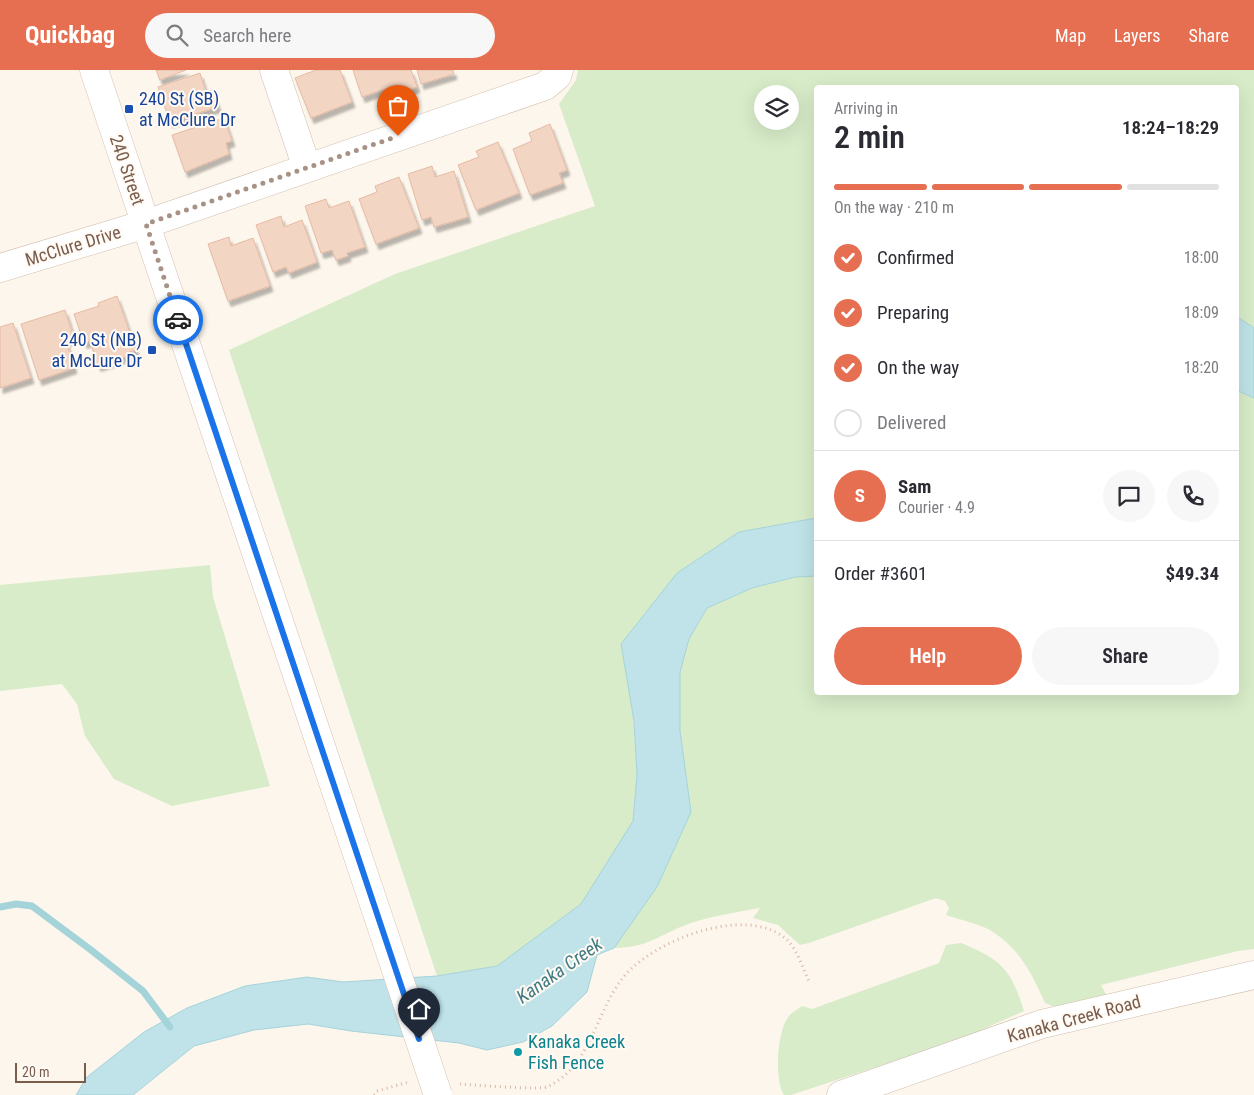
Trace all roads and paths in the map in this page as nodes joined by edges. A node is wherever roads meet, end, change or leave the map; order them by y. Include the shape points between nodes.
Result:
1 (94, 70) edge
2 (274, 70) edge
3 (552, 78) edge
4 (307, 168) junction
5 (146, 224) junction
6 (0, 268) edge
7 (1254, 975) edge
8 (809, 981) dead end
9 (436, 1087) edge
10 (374, 1095) edge
11 (842, 1095) edge

1 - 5 street, 240 Street
2 - 4 street
3 - 4 street, McClure Drive
4 - 5 street, McClure Drive
5 - 6 street, McClure Drive
5 - 9 street, 240 Street, bridge
7 - 11 street, Kanaka Creek Road via 1042,1024
8 - 9 path via 793,947 776,932 753,925 720,926 664,947 627,974 612,994 584,1053 570,1071 545,1088
9 - 10 path via 399,1084

